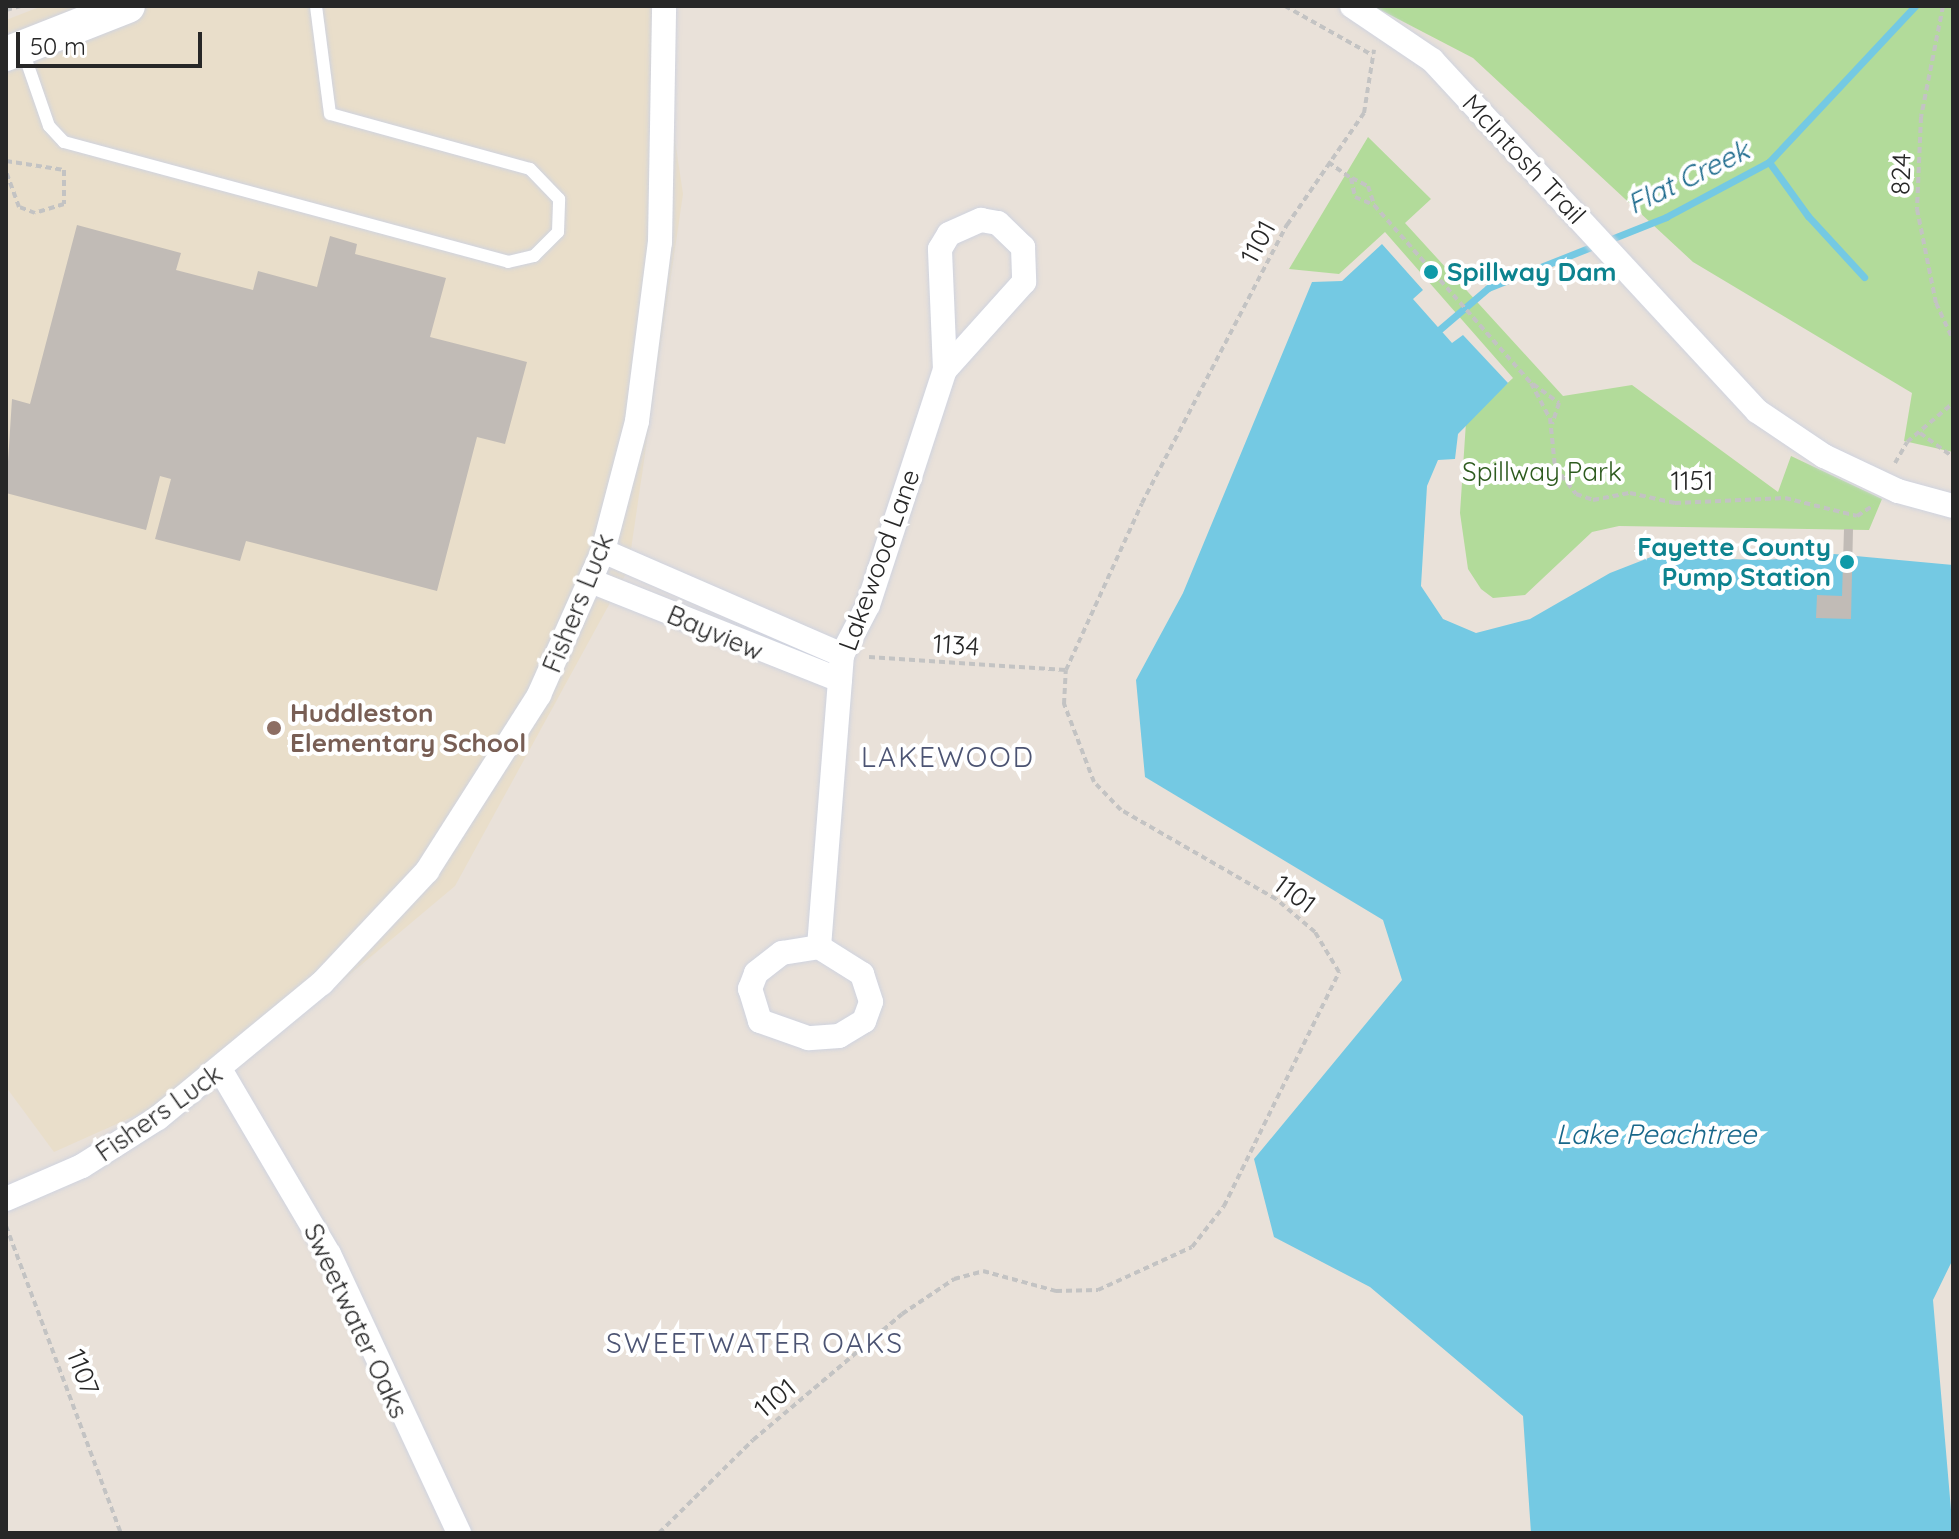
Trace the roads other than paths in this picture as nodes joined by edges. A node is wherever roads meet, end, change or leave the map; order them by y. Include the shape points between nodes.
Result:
1 (128, 6) edge
2 (316, 6) edge
3 (664, 6) edge
4 (1352, 6) edge
5 (14, 51) edge
6 (945, 370) junction
7 (1953, 506) edge
8 (603, 551) junction
9 (591, 581) junction
10 (842, 655) junction
11 (840, 680) junction
12 (819, 947) junction
13 (221, 1071) junction
14 (6, 1199) edge
15 (459, 1533) edge

1 - 5 street
2 - 5 lane via 330,114 530,169 559,199 558,232 534,256 508,262 64,142 49,126
3 - 8 street, Fishers Luck via 654,316 637,421
4 - 7 street, McIntosh Trail via 1432,60 1757,411 1824,456 1898,491
6 - 6 street, Lakewood Lane via 1024,282 1023,247 998,223 963,224 940,249
6 - 10 street, Lakewood Lane via 868,605
8 - 9 street, Fishers Luck
8 - 10 street, Bayview
9 - 11 street, Bayview
9 - 13 street, Fishers Luck via 539,695 427,871 322,983
10 - 11 street, Lakewood Lane
11 - 12 street, Lakewood Lane
12 - 12 street via 782,953 756,973 750,989 760,1021 808,1038 839,1036 864,1021 871,1002 862,974
13 - 14 street, Fishers Luck via 82,1166
13 - 15 street, Sweetwater Oaks via 329,1254

